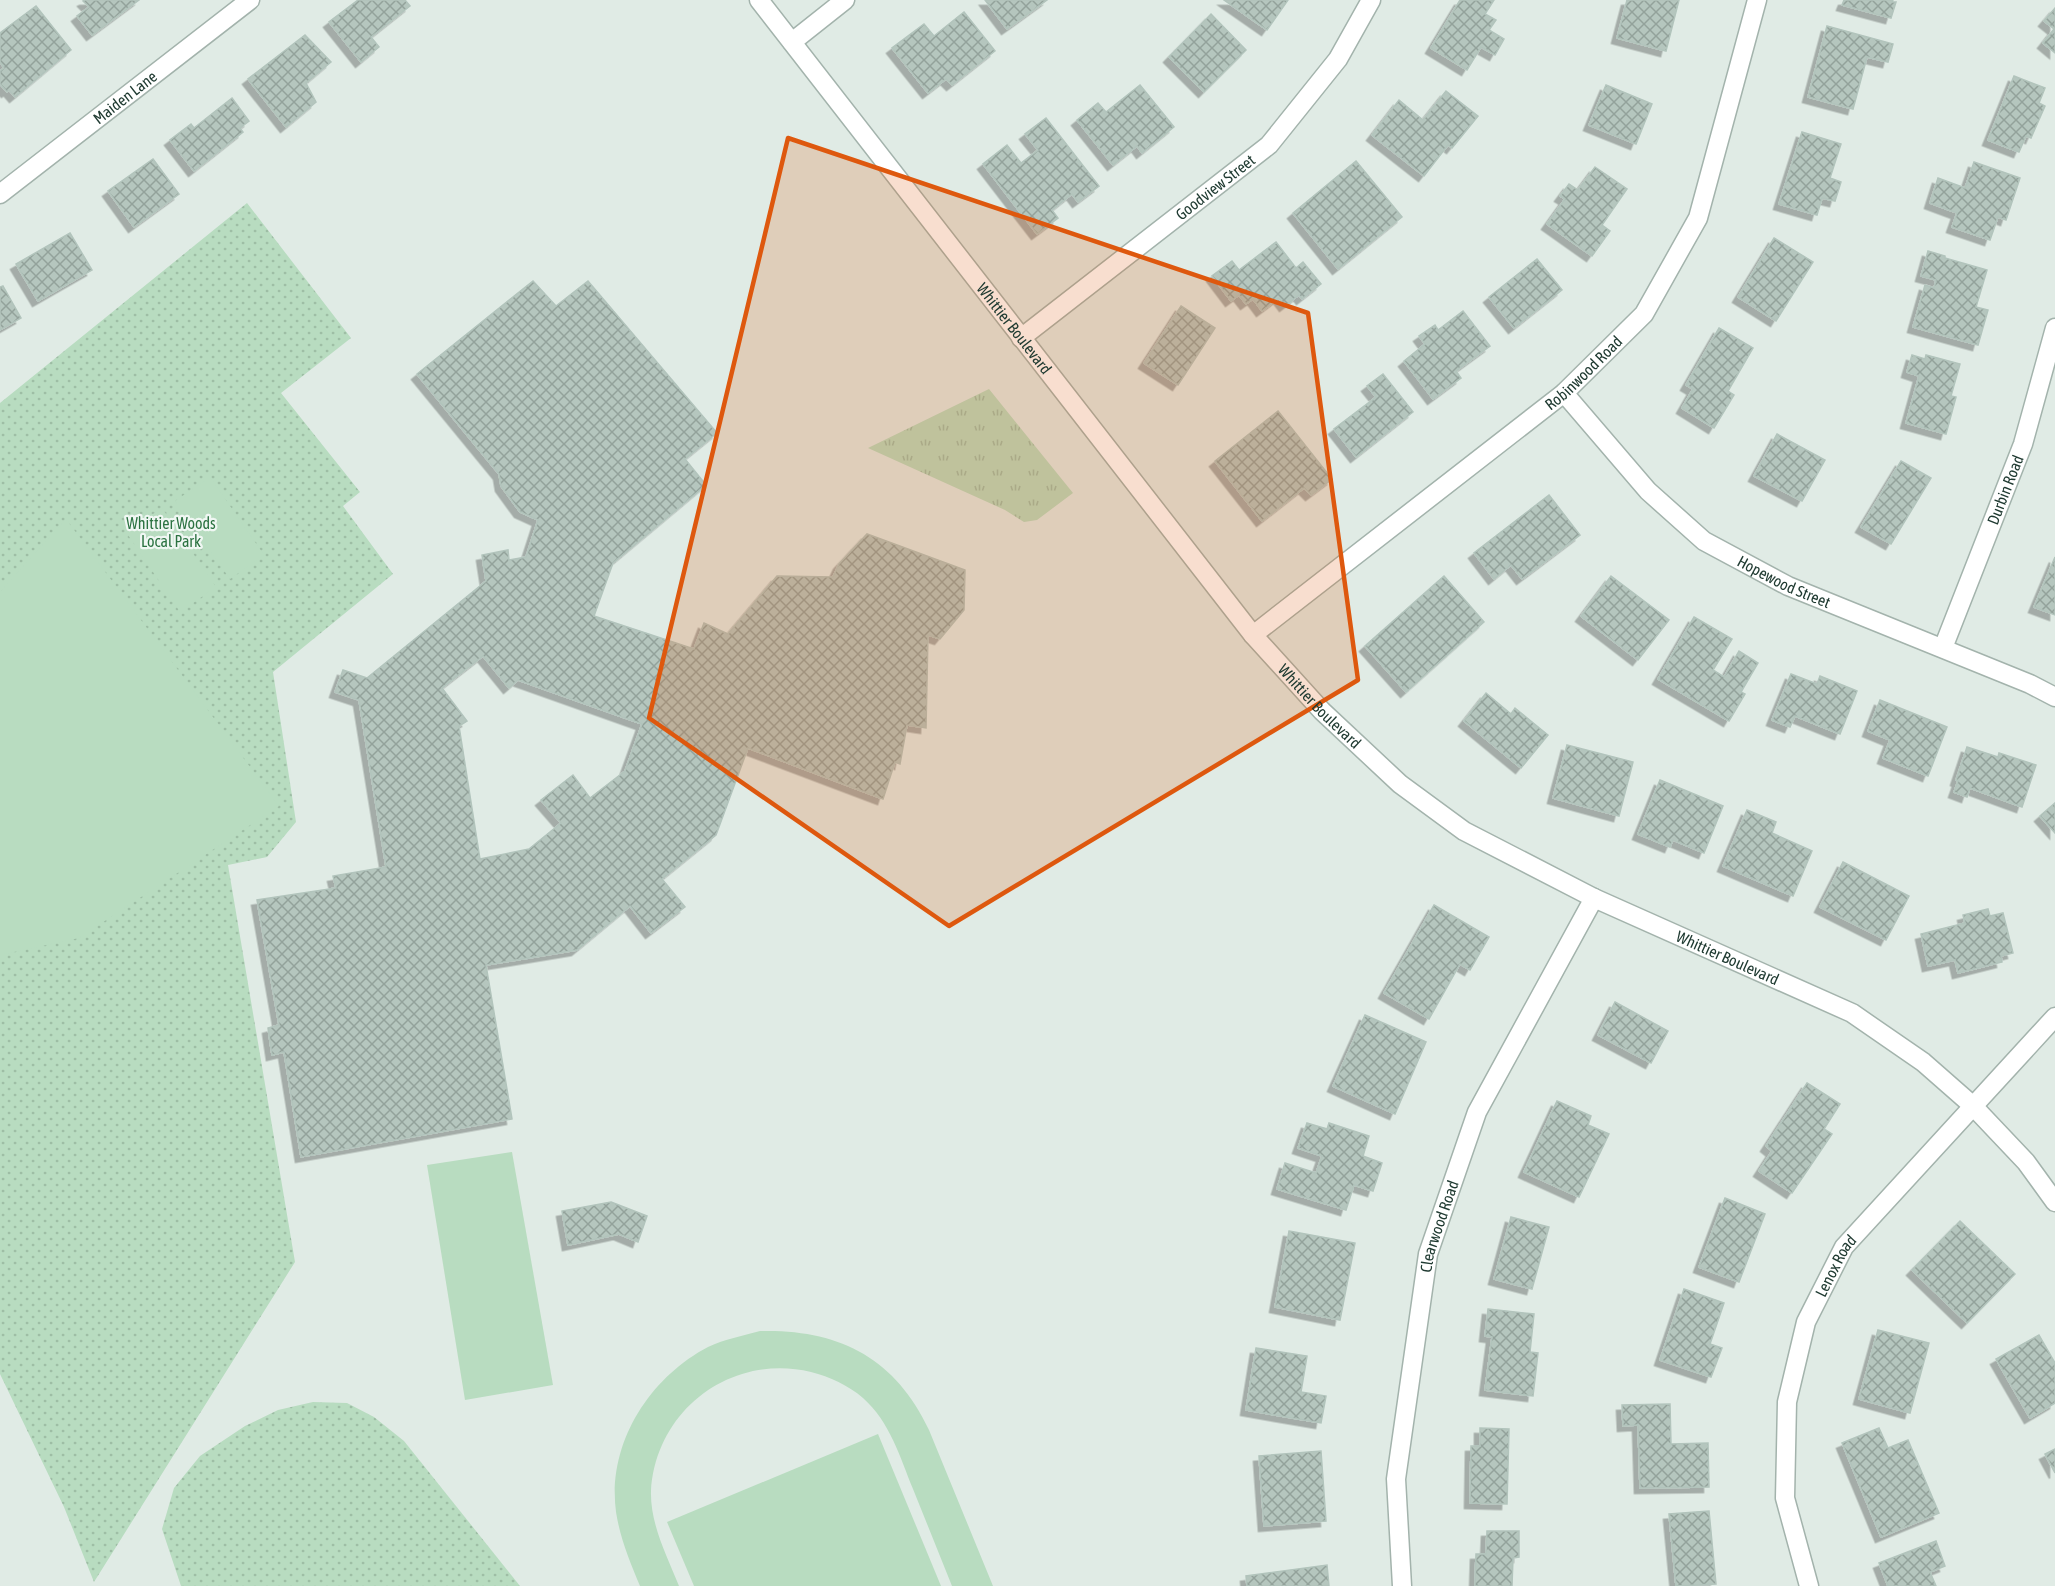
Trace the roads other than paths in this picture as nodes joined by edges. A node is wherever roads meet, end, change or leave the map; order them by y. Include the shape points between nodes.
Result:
1 (250, 0) edge
2 (759, 0) edge
3 (845, 0) edge
4 (1371, 0) edge
5 (1757, 0) edge
6 (792, 42) junction
7 (0, 194) edge
8 (2055, 328) edge
9 (1021, 338) junction
10 (1564, 393) junction
11 (1254, 635) junction
12 (1943, 648) junction
13 (2055, 697) edge
14 (1594, 898) junction
15 (2055, 1017) edge
16 (1972, 1106) junction
17 (2055, 1202) edge
18 (1402, 1586) edge
19 (1809, 1586) edge

1 - 7 street, Maiden Lane
2 - 6 street, Whittier Boulevard
3 - 6 street
4 - 9 street, Goodview Street via 1338,60 1269,145
5 - 10 street, Robinwood Road via 1698,219 1644,314
6 - 9 street, Whittier Boulevard
8 - 12 street, Durbin Road via 2023,444
9 - 11 street, Whittier Boulevard
10 - 11 street, Robinwood Road
10 - 12 street, Hopewood Street via 1648,491 1704,540 1788,586
11 - 14 street, Whittier Boulevard via 1322,711 1400,784 1464,831
12 - 13 street, Hopewood Street
14 - 16 street, Whittier Boulevard via 1852,1013 1923,1062
14 - 18 street, Clearwood Road via 1477,1112 1428,1254 1396,1479
15 - 16 street, Lenox Road
16 - 17 street, Whittier Boulevard via 2026,1162
16 - 19 street, Lenox Road via 1845,1247 1806,1323 1787,1402 1785,1498

